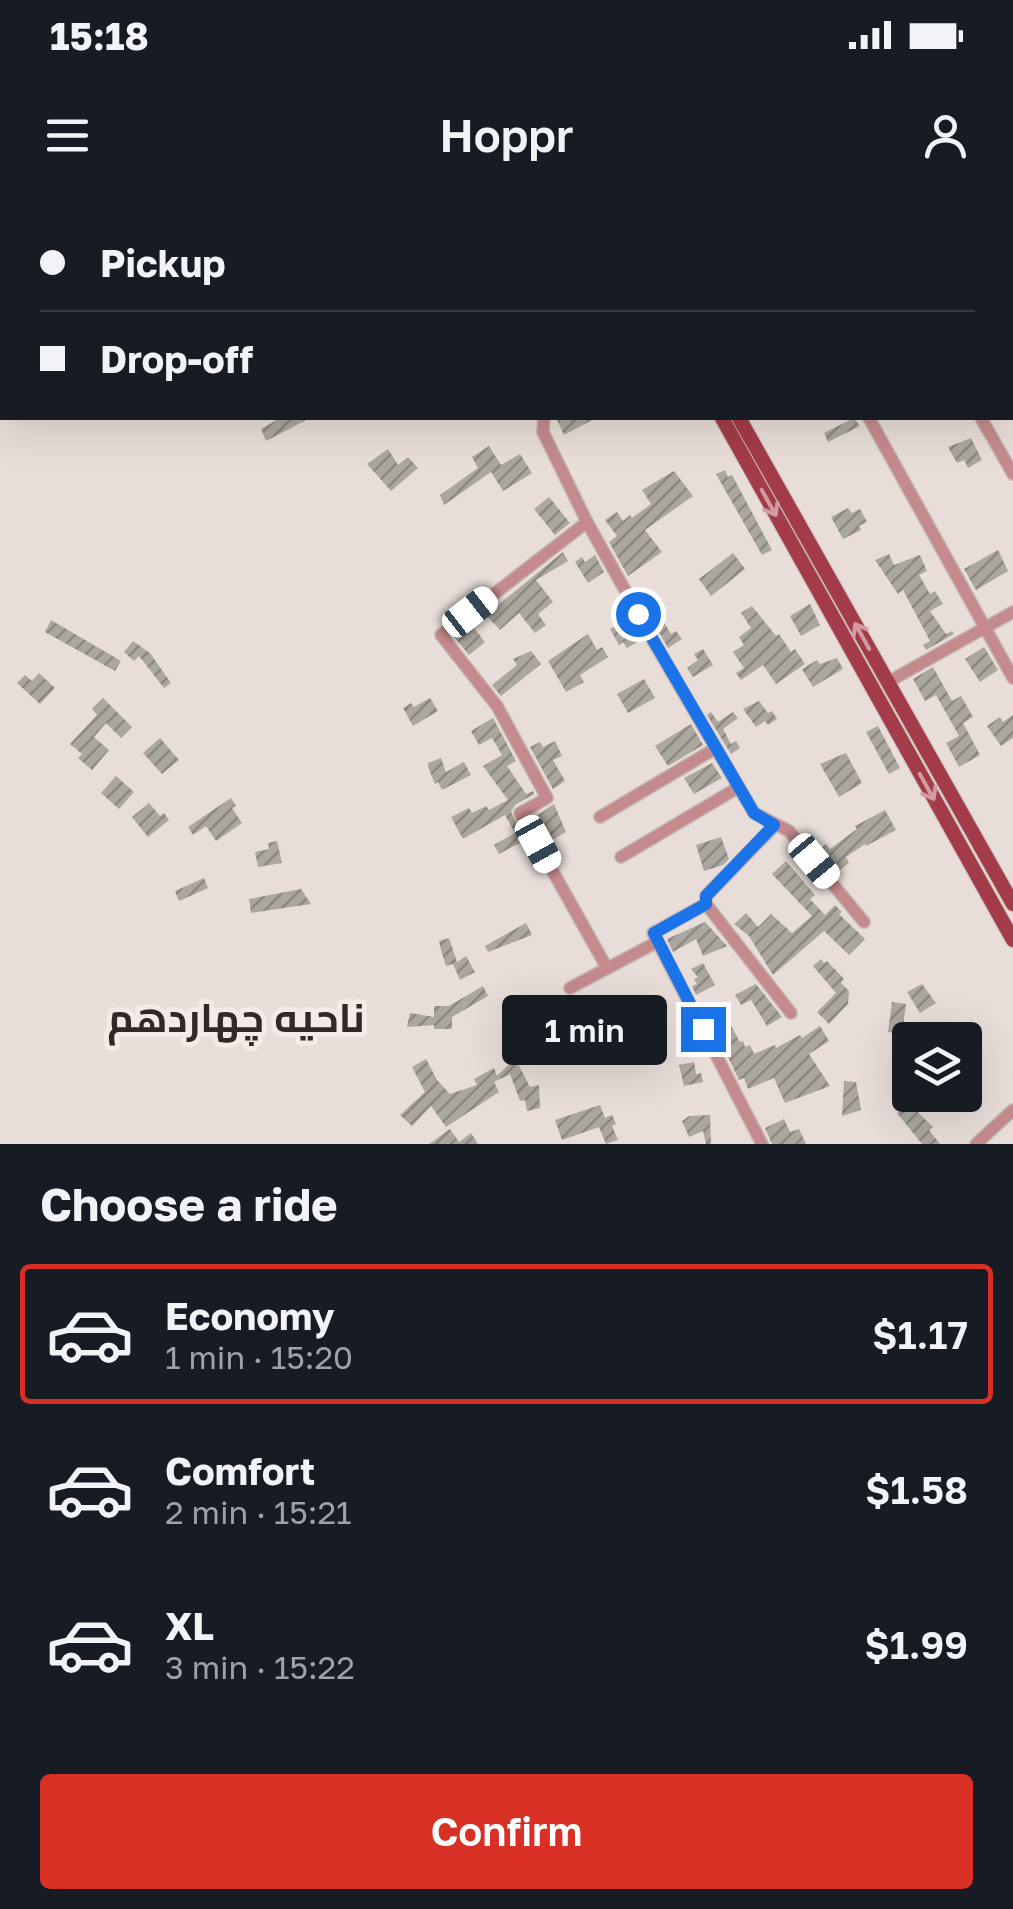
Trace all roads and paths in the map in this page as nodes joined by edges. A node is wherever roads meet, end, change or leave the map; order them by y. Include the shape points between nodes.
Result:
1 (544, 420) edge
2 (723, 420) edge
3 (740, 420) edge
4 (870, 420) edge
5 (983, 420) edge
6 (1013, 474) edge
7 (587, 522) junction
8 (1013, 612) edge
9 (986, 628) junction
10 (1013, 678) edge
11 (888, 682) junction
12 (716, 748) junction
13 (739, 787) junction
14 (600, 818) dead end
15 (774, 825) junction
16 (622, 858) dead end
17 (706, 904) junction
18 (1013, 904) edge
19 (864, 922) dead end
20 (1013, 940) edge
21 (656, 942) junction
22 (608, 968) junction
23 (570, 988) dead end
24 (792, 1013) dead end
25 (1013, 1110) edge
26 (762, 1144) edge
27 (976, 1144) edge

1 - 7 street via 542,432
2 -> 20 main road
11 -> 3 main road
4 - 9 street
5 - 6 street
7 - 12 street
7 - 22 street via 441,635 497,706 548,798 520,813
8 - 9 street
9 - 10 street
9 - 11 street
11 - 18 main road
12 - 13 street
12 - 14 street
13 - 15 street via 754,813
13 - 16 street
15 - 17 street via 706,896
15 - 19 street via 788,831
17 - 21 street via 654,933
17 - 24 street
21 - 22 street
21 - 26 street
22 - 23 street
25 - 27 street

